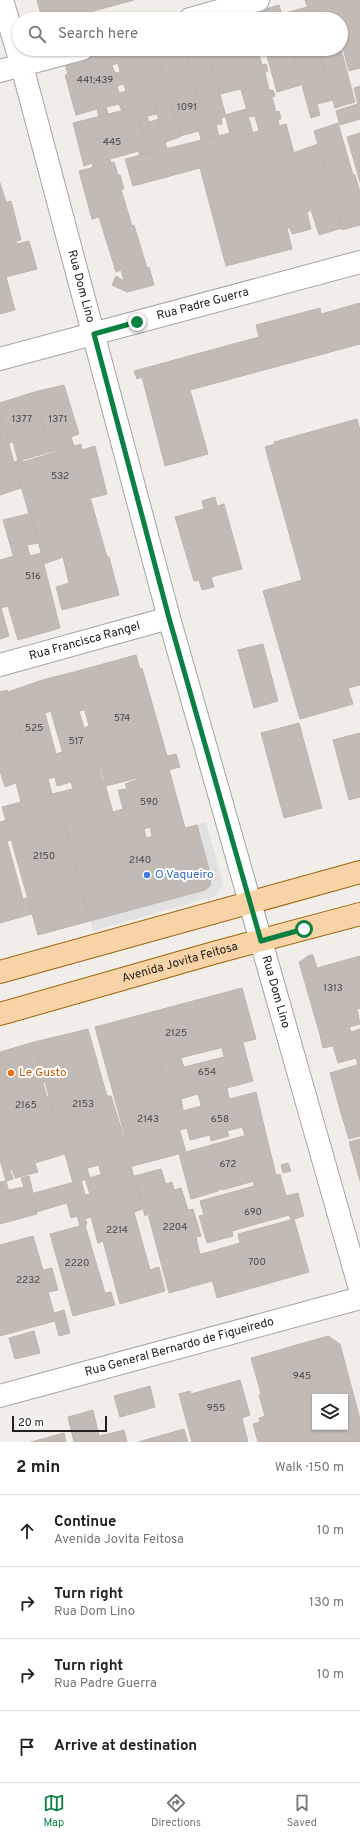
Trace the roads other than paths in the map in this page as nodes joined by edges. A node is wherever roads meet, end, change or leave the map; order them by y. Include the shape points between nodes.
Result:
1 (2, 0) edge
2 (258, 0) edge
3 (215, 12) edge
4 (12, 33) edge
5 (19, 56) edge
6 (57, 56) edge
7 (22, 66) junction
8 (0, 71) edge
9 (360, 262) edge
10 (94, 334) junction
11 (0, 359) edge
12 (169, 618) junction
13 (0, 665) edge
14 (360, 872) edge
15 (251, 902) junction
16 (360, 914) edge
17 (261, 941) junction
18 (0, 972) edge
19 (0, 1014) edge
20 (360, 1289) edge
21 (360, 1298) edge
22 (0, 1396) edge

1 - 4 street, Rua Dom Lino
2 - 3 street
5 - 7 street, Rua Dom Lino
6 - 7 street
7 - 8 street
7 - 10 street, Rua Dom Lino
9 - 10 street, Rua Padre Guerra
10 - 11 street, Rua Padre Guerra
10 - 12 street, Rua Dom Lino
12 - 13 street, Rua Francisca Rangel
12 - 15 street, Rua Dom Lino
14 - 15 main road
15 - 17 street, Rua Dom Lino
15 - 18 main road
16 - 17 main road, Avenida Jovita Feitosa
17 - 19 main road, Avenida Jovita Feitosa
17 - 20 street, Rua Dom Lino
21 - 22 street, Rua General Bernardo de Figueiredo

